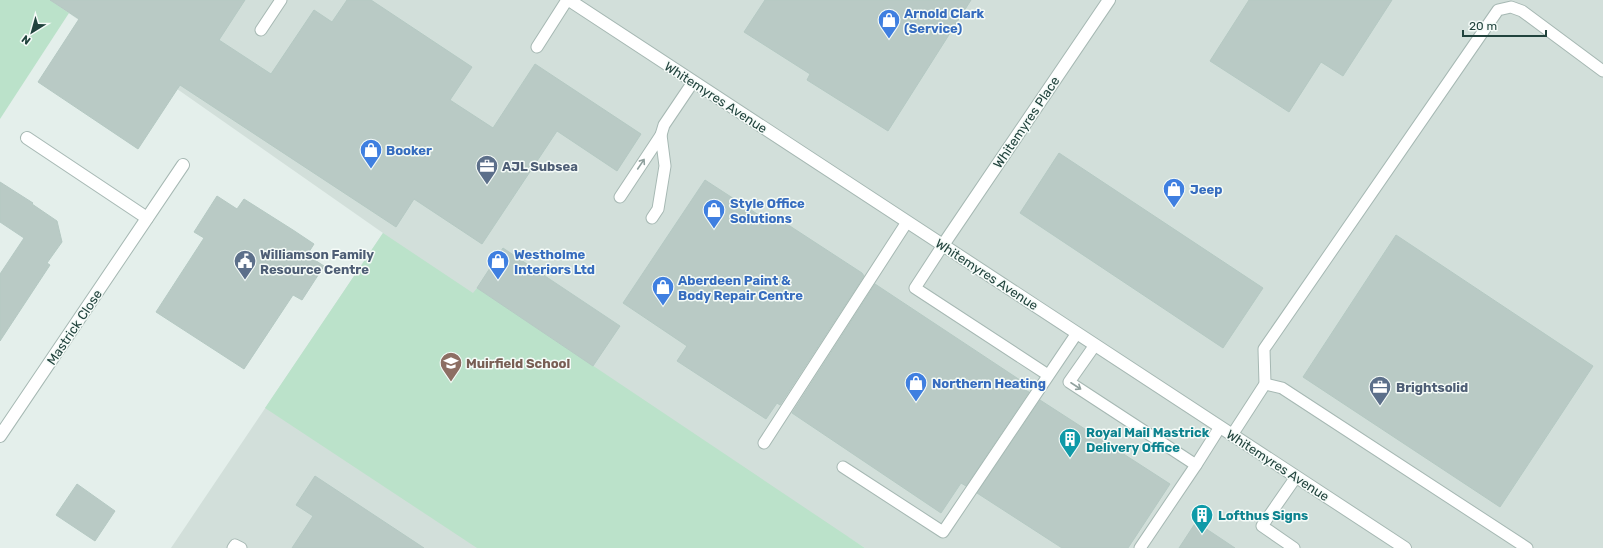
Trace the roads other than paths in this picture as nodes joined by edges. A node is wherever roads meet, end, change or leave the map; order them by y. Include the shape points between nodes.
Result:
1 (281, 0) edge
2 (568, 0) edge
3 (1109, 0) edge
4 (261, 30) dead end
5 (537, 47) dead end
6 (1603, 71) edge
7 (693, 82) junction
8 (661, 135) junction
9 (27, 138) dead end
10 (183, 165) dead end
11 (620, 197) dead end
12 (146, 218) junction
13 (652, 218) dead end
14 (907, 222) junction
15 (943, 245) junction
16 (1077, 333) junction
17 (1095, 345) junction
18 (1048, 375) junction
19 (1265, 384) junction
20 (1220, 427) junction
21 (1232, 434) junction
22 (0, 436) edge
23 (764, 443) dead end
24 (1196, 465) junction
25 (843, 467) dead end
26 (1296, 477) junction
27 (233, 548) edge
28 (240, 548) edge
29 (1140, 548) edge
30 (1294, 548) edge
31 (1405, 548) edge
32 (1527, 548) edge

1 - 4 lane
2 - 5 lane
2 - 7 street, Whitemyres Avenue
3 - 15 street, Whitemyres Place
6 - 19 lane via 1522,11 1511,7 1498,10 1264,349
7 - 8 lane via 664,125
7 - 14 street, Whitemyres Avenue
11 -> 8 lane
8 - 13 lane via 665,166 658,209
9 - 12 street
10 - 12 street, Mastrick Close
12 - 22 street, Mastrick Close
14 - 15 street, Whitemyres Avenue
14 - 23 lane
15 - 16 street, Whitemyres Avenue
15 - 18 lane via 914,288
16 - 17 street, Whitemyres Avenue
16 - 18 lane
17 - 20 street, Whitemyres Avenue
17 -> 24 lane via 1070,382
18 - 25 lane via 943,532
19 - 21 lane
19 - 32 lane via 1282,388
20 - 21 street, Whitemyres Avenue
20 - 24 lane
21 - 26 street, Whitemyres Avenue
24 - 29 lane
26 - 30 lane via 1262,526
26 - 31 street, Whitemyres Avenue
27 - 28 lane via 235,545

